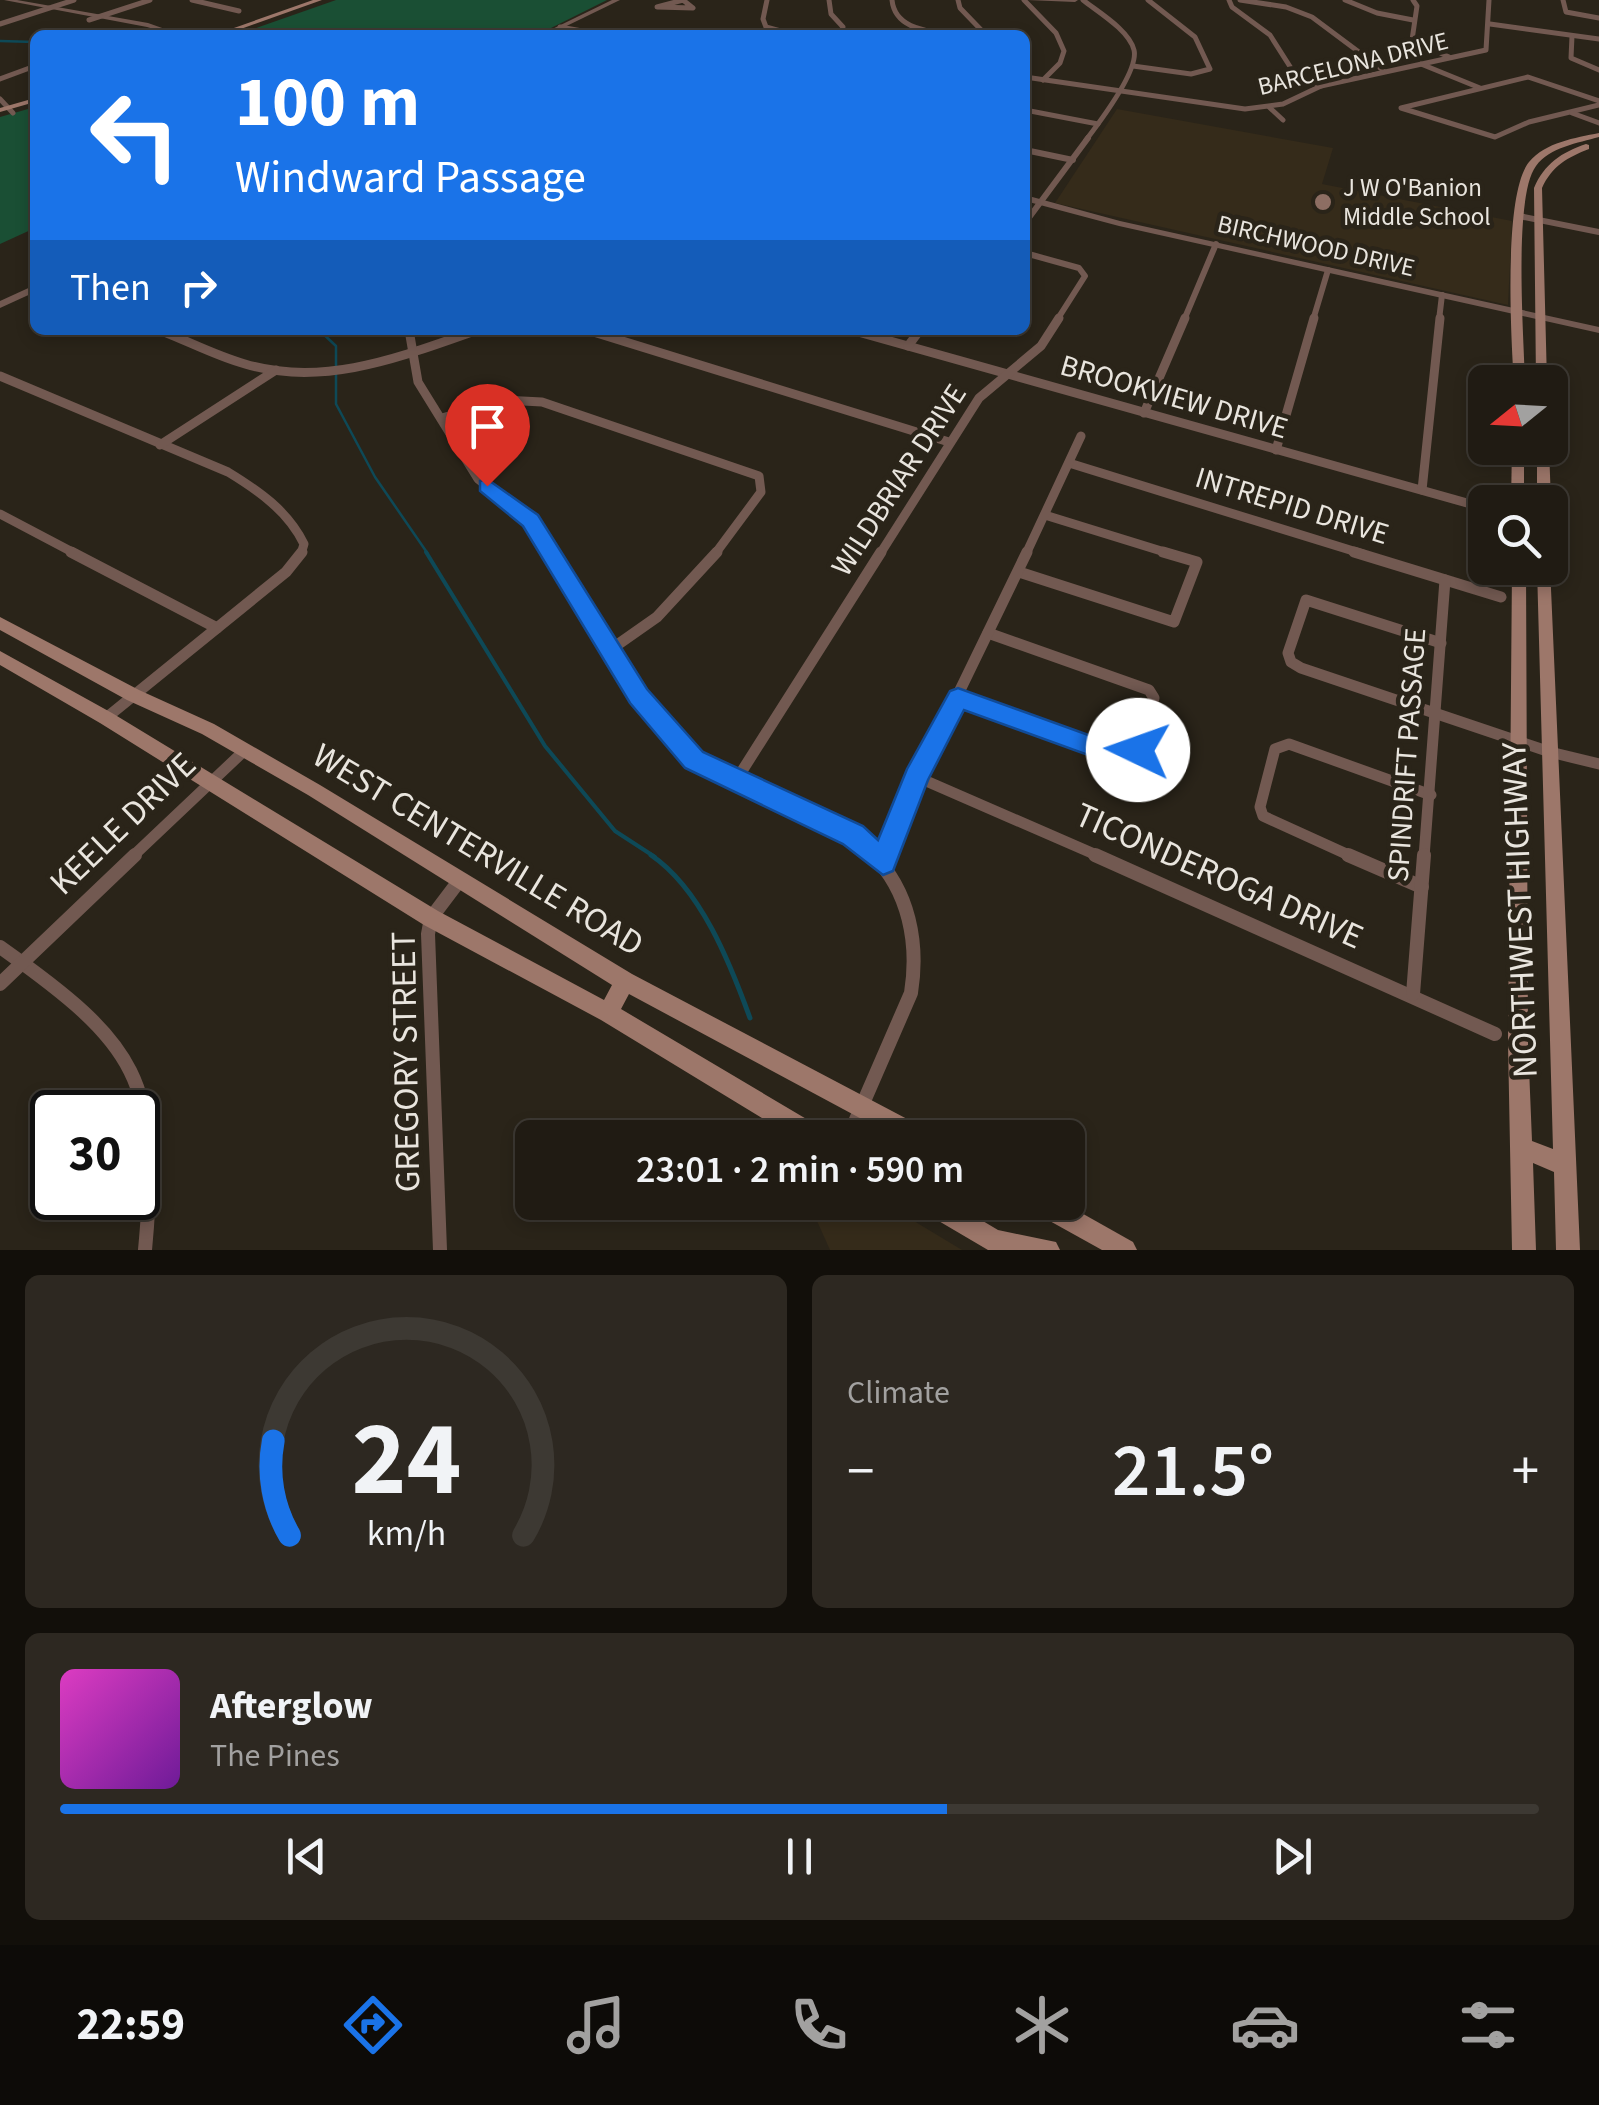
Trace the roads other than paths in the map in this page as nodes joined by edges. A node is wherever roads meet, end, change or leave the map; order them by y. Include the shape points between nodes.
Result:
1 (7, 0) edge
2 (74, 0) edge
3 (150, 0) edge
4 (192, 0) edge
5 (318, 0) edge
6 (332, 0) edge
7 (617, 0) edge
8 (683, 0) edge
9 (767, 0) edge
10 (829, 0) edge
11 (892, 0) edge
12 (958, 0) edge
13 (1027, 0) edge
14 (1075, 0) edge
15 (1084, 0) edge
16 (1148, 0) edge
17 (1229, 0) edge
18 (1240, 0) edge
19 (1345, 0) edge
20 (1413, 0) edge
21 (1489, 0) edge
22 (1563, 0) edge
23 (0, 3) edge
24 (49, 8) junction
25 (39, 11) junction
26 (239, 11) dead end
27 (1599, 18) edge
28 (93, 19) junction
29 (1413, 20) junction
30 (0, 24) edge
31 (1490, 24) junction
32 (560, 27) junction
33 (140, 30) edge
34 (152, 30) edge
35 (232, 30) edge
36 (246, 30) edge
37 (554, 30) edge
38 (576, 30) edge
39 (777, 30) edge
40 (842, 30) edge
41 (925, 30) edge
42 (982, 30) edge
43 (1572, 36) junction
44 (1599, 40) edge
45 (1449, 58) junction
46 (1421, 64) junction
47 (1133, 66) junction
48 (30, 68) edge
49 (1599, 70) edge
50 (1386, 71) junction
51 (1030, 77) edge
52 (0, 79) edge
53 (1043, 80) junction
54 (1321, 86) junction
55 (1480, 88) junction
56 (1119, 92) junction
57 (0, 99) edge
58 (1599, 103) edge
59 (30, 105) edge
60 (1269, 107) junction
61 (1030, 111) edge
62 (6, 112) edge
63 (1571, 112) junction
64 (1283, 120) dead end
65 (1599, 123) edge
66 (1098, 124) junction
67 (1599, 135) edge
68 (1599, 144) edge
69 (1030, 151) edge
70 (1073, 160) junction
71 (1030, 199) edge
72 (1041, 202) junction
73 (1030, 216) edge
74 (1519, 216) junction
75 (1538, 219) junction
76 (1599, 232) edge
77 (1216, 244) junction
78 (1030, 253) edge
79 (1328, 270) junction
80 (30, 290) edge
81 (1442, 295) junction
82 (0, 305) edge
83 (1519, 313) junction
84 (1540, 317) junction
85 (1599, 330) edge
86 (172, 335) edge
87 (409, 335) edge
88 (463, 335) edge
89 (603, 335) edge
90 (869, 335) edge
91 (916, 335) edge
92 (908, 346) junction
93 (413, 352) junction
94 (1518, 365) edge
95 (1541, 365) edge
96 (276, 370) junction
97 (1007, 374) junction
98 (0, 376) edge
99 (1144, 413) junction
100 (442, 418) junction
101 (1081, 436) dead end
102 (949, 442) junction
103 (160, 444) junction
104 (1276, 450) junction
105 (1069, 463) junction
106 (1422, 490) junction
107 (1468, 503) edge
108 (0, 514) edge
109 (1048, 516) junction
110 (1019, 572) junction
111 (1445, 580) junction
112 (1519, 585) edge
113 (1545, 585) edge
114 (1501, 597) dead end
115 (0, 623) edge
116 (217, 628) junction
117 (988, 632) junction
118 (1441, 642) junction
119 (610, 650) junction
120 (0, 657) edge
121 (132, 695) junction
122 (958, 698) junction
123 (1434, 712) junction
124 (106, 718) junction
125 (1519, 742) junction
126 (245, 750) junction
127 (1550, 752) junction
128 (1599, 764) edge
129 (916, 777) junction
130 (735, 782) junction
131 (210, 784) junction
132 (1430, 795) junction
133 (883, 862) junction
134 (458, 881) junction
135 (1422, 887) junction
136 (431, 918) junction
137 (0, 947) edge
138 (22, 962) junction
139 (625, 981) junction
140 (0, 984) edge
141 (1413, 994) junction
142 (608, 1013) junction
143 (1495, 1034) dead end
144 (863, 1106) junction
145 (786, 1120) edge
146 (856, 1120) edge
147 (888, 1120) edge
148 (1520, 1147) junction
149 (1564, 1165) junction
150 (959, 1220) edge
151 (1070, 1220) edge
152 (1003, 1246) edge
153 (145, 1250) edge
154 (440, 1250) edge
155 (1048, 1250) edge
156 (1124, 1250) edge
157 (1524, 1250) edge
158 (1568, 1250) edge

1 - 24 street
2 - 24 street
3 - 28 street
4 - 26 street
5 - 35 main road
6 - 36 main road
7 - 32 street
8 - 8 street via 662,3 657,7 693,8
9 - 39 street via 766,27
10 - 40 street
11 - 41 street via 892,9 912,28
12 - 42 street
13 - 14 street
13 - 53 street via 1064,51
15 - 47 street via 1122,31 1134,50
16 - 47 street via 1193,34 1210,68 1192,74
17 - 54 street via 1270,36 1296,76
18 - 50 street via 1300,11 1359,59
19 - 29 street
20 - 29 street
21 - 31 street, BARCELONA DRIVE
22 - 27 street via 1566,12
23 - 25 street
24 - 25 street
24 - 28 street
25 - 28 street
25 - 30 street
28 - 33 street
28 - 34 street
29 - 45 street via 1412,40
31 - 43 street
31 - 45 street, BARCELONA DRIVE via 1486,50
32 - 37 street
32 - 38 street
43 - 44 street
43 - 49 street via 1571,58
45 - 46 street, BARCELONA DRIVE
46 - 50 street, BARCELONA DRIVE
46 - 55 street
47 - 56 street
48 - 52 street
50 - 54 street, BARCELONA DRIVE
51 - 53 street, BARCELONA DRIVE
53 - 56 street, BARCELONA DRIVE
54 - 60 street, BARCELONA DRIVE
55 - 58 street via 1536,77
55 - 63 street via 1401,108 1494,137
56 - 60 street, BARCELONA DRIVE via 1218,108
56 - 66 street
57 - 62 street
58 - 63 street
59 - 62 main road
60 - 64 street
61 - 66 street
63 - 65 street
66 - 70 street
67 - 74 main road via 1537,159 1524,176
68 - 75 main road via 1562,157 1543,173
69 - 70 street
70 - 72 street
71 - 72 street, BIRCHWOOD DRIVE
72 - 73 street
72 - 77 street, BIRCHWOOD DRIVE
74 - 75 street
74 - 83 main road
75 - 76 street
75 - 84 main road
77 - 79 street, BIRCHWOOD DRIVE
77 - 99 street
78 - 97 street, WILDBRIAR DRIVE via 1086,276 1041,346
79 - 81 street, BIRCHWOOD DRIVE
79 - 104 street
80 - 82 street
81 - 83 street, BIRCHWOOD DRIVE
81 - 106 street
83 - 84 street, BIRCHWOOD DRIVE
83 - 94 main road
84 - 85 street, BIRCHWOOD DRIVE
84 - 95 main road
86 - 96 street
87 - 93 street
88 - 93 street
89 - 102 street
90 - 92 street, BROOKVIEW DRIVE
91 - 92 street
92 - 97 street, BROOKVIEW DRIVE
93 - 96 street via 356,370
93 - 100 street via 418,382
96 - 103 street
97 - 99 street, BROOKVIEW DRIVE
97 - 102 street, WILDBRIAR DRIVE via 979,398
98 - 103 street
99 - 104 street, BROOKVIEW DRIVE
100 - 119 street via 478,479 531,520
100 - 119 street via 503,400 542,402 759,476 762,492 682,597
101 - 105 street
102 - 130 street, WILDBRIAR DRIVE
103 - 116 street via 253,488 294,524 304,544 286,572
104 - 106 street, BROOKVIEW DRIVE
105 - 109 street
105 - 111 street, INTREPID DRIVE
106 - 107 street, BROOKVIEW DRIVE
108 - 116 street
109 - 110 street
109 - 110 street via 1196,562 1174,622
110 - 117 street
111 - 114 street, INTREPID DRIVE
111 - 118 street, SPINDRIFT PASSAGE
112 - 125 main road, NORTHWEST HIGHWAY
113 - 127 main road, NORTHWEST HIGHWAY
115 - 121 main road, WEST CENTERVILLE ROAD
116 - 121 street
117 - 122 street
117 - 122 street via 1149,690 1154,698 1138,750 1124,757 1105,752
118 - 123 street, SPINDRIFT PASSAGE
118 - 123 street via 1306,600 1288,653 1301,668
119 - 130 street via 663,729 694,760
120 - 124 main road
121 - 124 street
121 - 126 main road, WEST CENTERVILLE ROAD
122 - 129 street
123 - 125 street
123 - 132 street, SPINDRIFT PASSAGE
124 - 131 main road
125 - 127 street
125 - 148 main road, NORTHWEST HIGHWAY
126 - 131 street, KEELE DRIVE
126 - 134 main road, WEST CENTERVILLE ROAD
127 - 128 street
127 - 149 main road, NORTHWEST HIGHWAY
129 - 133 street
129 - 141 street, TICONDEROGA DRIVE
130 - 133 street via 853,835
131 - 136 main road
131 - 138 street, KEELE DRIVE
132 - 135 street, SPINDRIFT PASSAGE
132 - 135 street via 1289,744 1274,749 1260,807 1271,822
133 - 144 street via 903,894 915,966 911,993
134 - 136 street, GREGORY STREET
134 - 139 main road, WEST CENTERVILLE ROAD
135 - 141 street, SPINDRIFT PASSAGE
136 - 142 main road
136 - 154 street, GREGORY STREET
137 - 138 street
138 - 140 street, KEELE DRIVE
138 - 153 street via 61,988 118,1044 144,1092 152,1132
139 - 142 main road
139 - 144 main road, WEST CENTERVILLE ROAD
141 - 143 street, TICONDEROGA DRIVE
142 - 145 main road
144 - 146 street
144 - 147 main road, WEST CENTERVILLE ROAD
148 - 149 main road
148 - 157 main road, NORTHWEST HIGHWAY
149 - 158 main road, NORTHWEST HIGHWAY
150 - 152 main road
151 - 156 main road
152 - 155 main road

